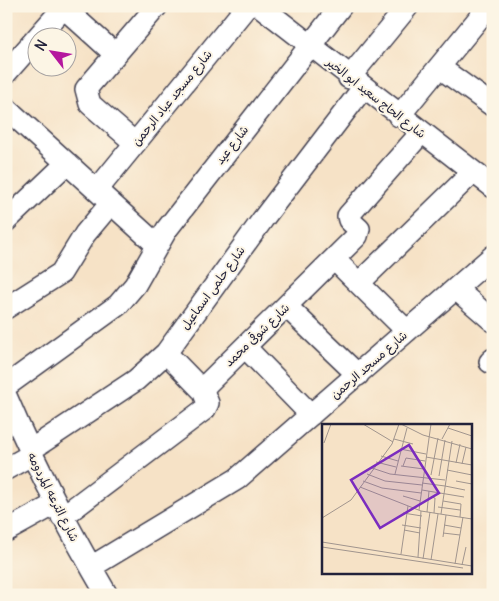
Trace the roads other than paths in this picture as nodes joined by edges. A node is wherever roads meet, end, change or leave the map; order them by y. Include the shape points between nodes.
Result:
1 (157, 6) edge
2 (247, 6) edge
3 (260, 6) edge
4 (341, 6) edge
5 (408, 6) edge
6 (489, 6) edge
7 (64, 7) edge
8 (309, 46) junction
9 (115, 54) junction
10 (439, 67) junction
11 (6, 73) edge
12 (356, 83) junction
13 (493, 106) edge
14 (399, 116) junction
15 (10, 118) edge
16 (421, 133) junction
17 (135, 144) junction
18 (67, 163) junction
19 (473, 172) junction
20 (493, 187) edge
21 (104, 196) junction
22 (6, 221) edge
23 (157, 245) junction
24 (493, 256) edge
25 (334, 259) junction
26 (359, 283) junction
27 (456, 289) junction
28 (286, 306) junction
29 (6, 308) edge
30 (493, 321) edge
31 (407, 331) junction
32 (245, 347) junction
33 (166, 353) junction
34 (358, 375) junction
35 (6, 386) edge
36 (204, 391) junction
37 (6, 396) edge
38 (312, 415) junction
39 (30, 453) junction
40 (6, 469) edge
41 (59, 510) junction
42 (6, 531) edge
43 (91, 567) junction
44 (107, 595) edge

1 - 9 street
2 - 17 street, شارع مسجد عباد الرحمن
3 - 8 street, شارع الحاج سعيد ابو الخير
4 - 8 street, شارع عيد
5 - 12 street, شارع حلمى اسماعيل
6 - 10 street
7 - 9 street
7 - 11 street
8 - 12 street, شارع الحاج سعيد ابو الخير
8 - 23 street, شارع عيد
9 - 17 street via 86,89 86,97
10 - 13 street
10 - 14 street
12 - 14 street, شارع الحاج سعيد ابو الخير
12 - 33 street, شارع حلمى اسماعيل
14 - 16 street, شارع الحاج سعيد ابو الخير
15 - 18 street
16 - 19 street, شارع الحاج سعيد ابو الخير
16 - 25 street, شارع شوقى محمد via 348,216 359,229 359,234
17 - 21 street, شارع مسجد عباد الرحمن
18 - 21 street
18 - 22 street
19 - 20 street, شارع الحاج سعيد ابو الخير
19 - 26 street
21 - 23 street
21 - 29 street, شارع مسجد عباد الرحمن via 61,273
23 - 35 street, شارع عيد via 135,285 118,305
24 - 27 street, شارع مسجد الرحمن
25 - 26 street
25 - 28 street, شارع شوقى محمد
26 - 31 street
27 - 30 street
27 - 31 street, شارع مسجد الرحمن
28 - 32 street, شارع شوقى محمد
28 - 34 street
31 - 34 street, شارع مسجد الرحمن
32 - 36 street, شارع شوقى محمد via 206,384
32 - 38 street
33 - 36 street
33 - 39 street, شارع حلمى اسماعيل via 136,380
34 - 38 street, شارع مسجد الرحمن
36 - 41 street, شارع شوقى محمد via 208,403 205,409
37 - 39 street, شارع الترعه المردومه
38 - 43 street, شارع مسجد الرحمن via 237,479
39 - 40 street, شارع حلمى اسماعيل
39 - 41 street, شارع الترعه المردومه
41 - 42 street
41 - 43 street, شارع الترعه المردومه
43 - 44 street, شارع الترعه المردومه

